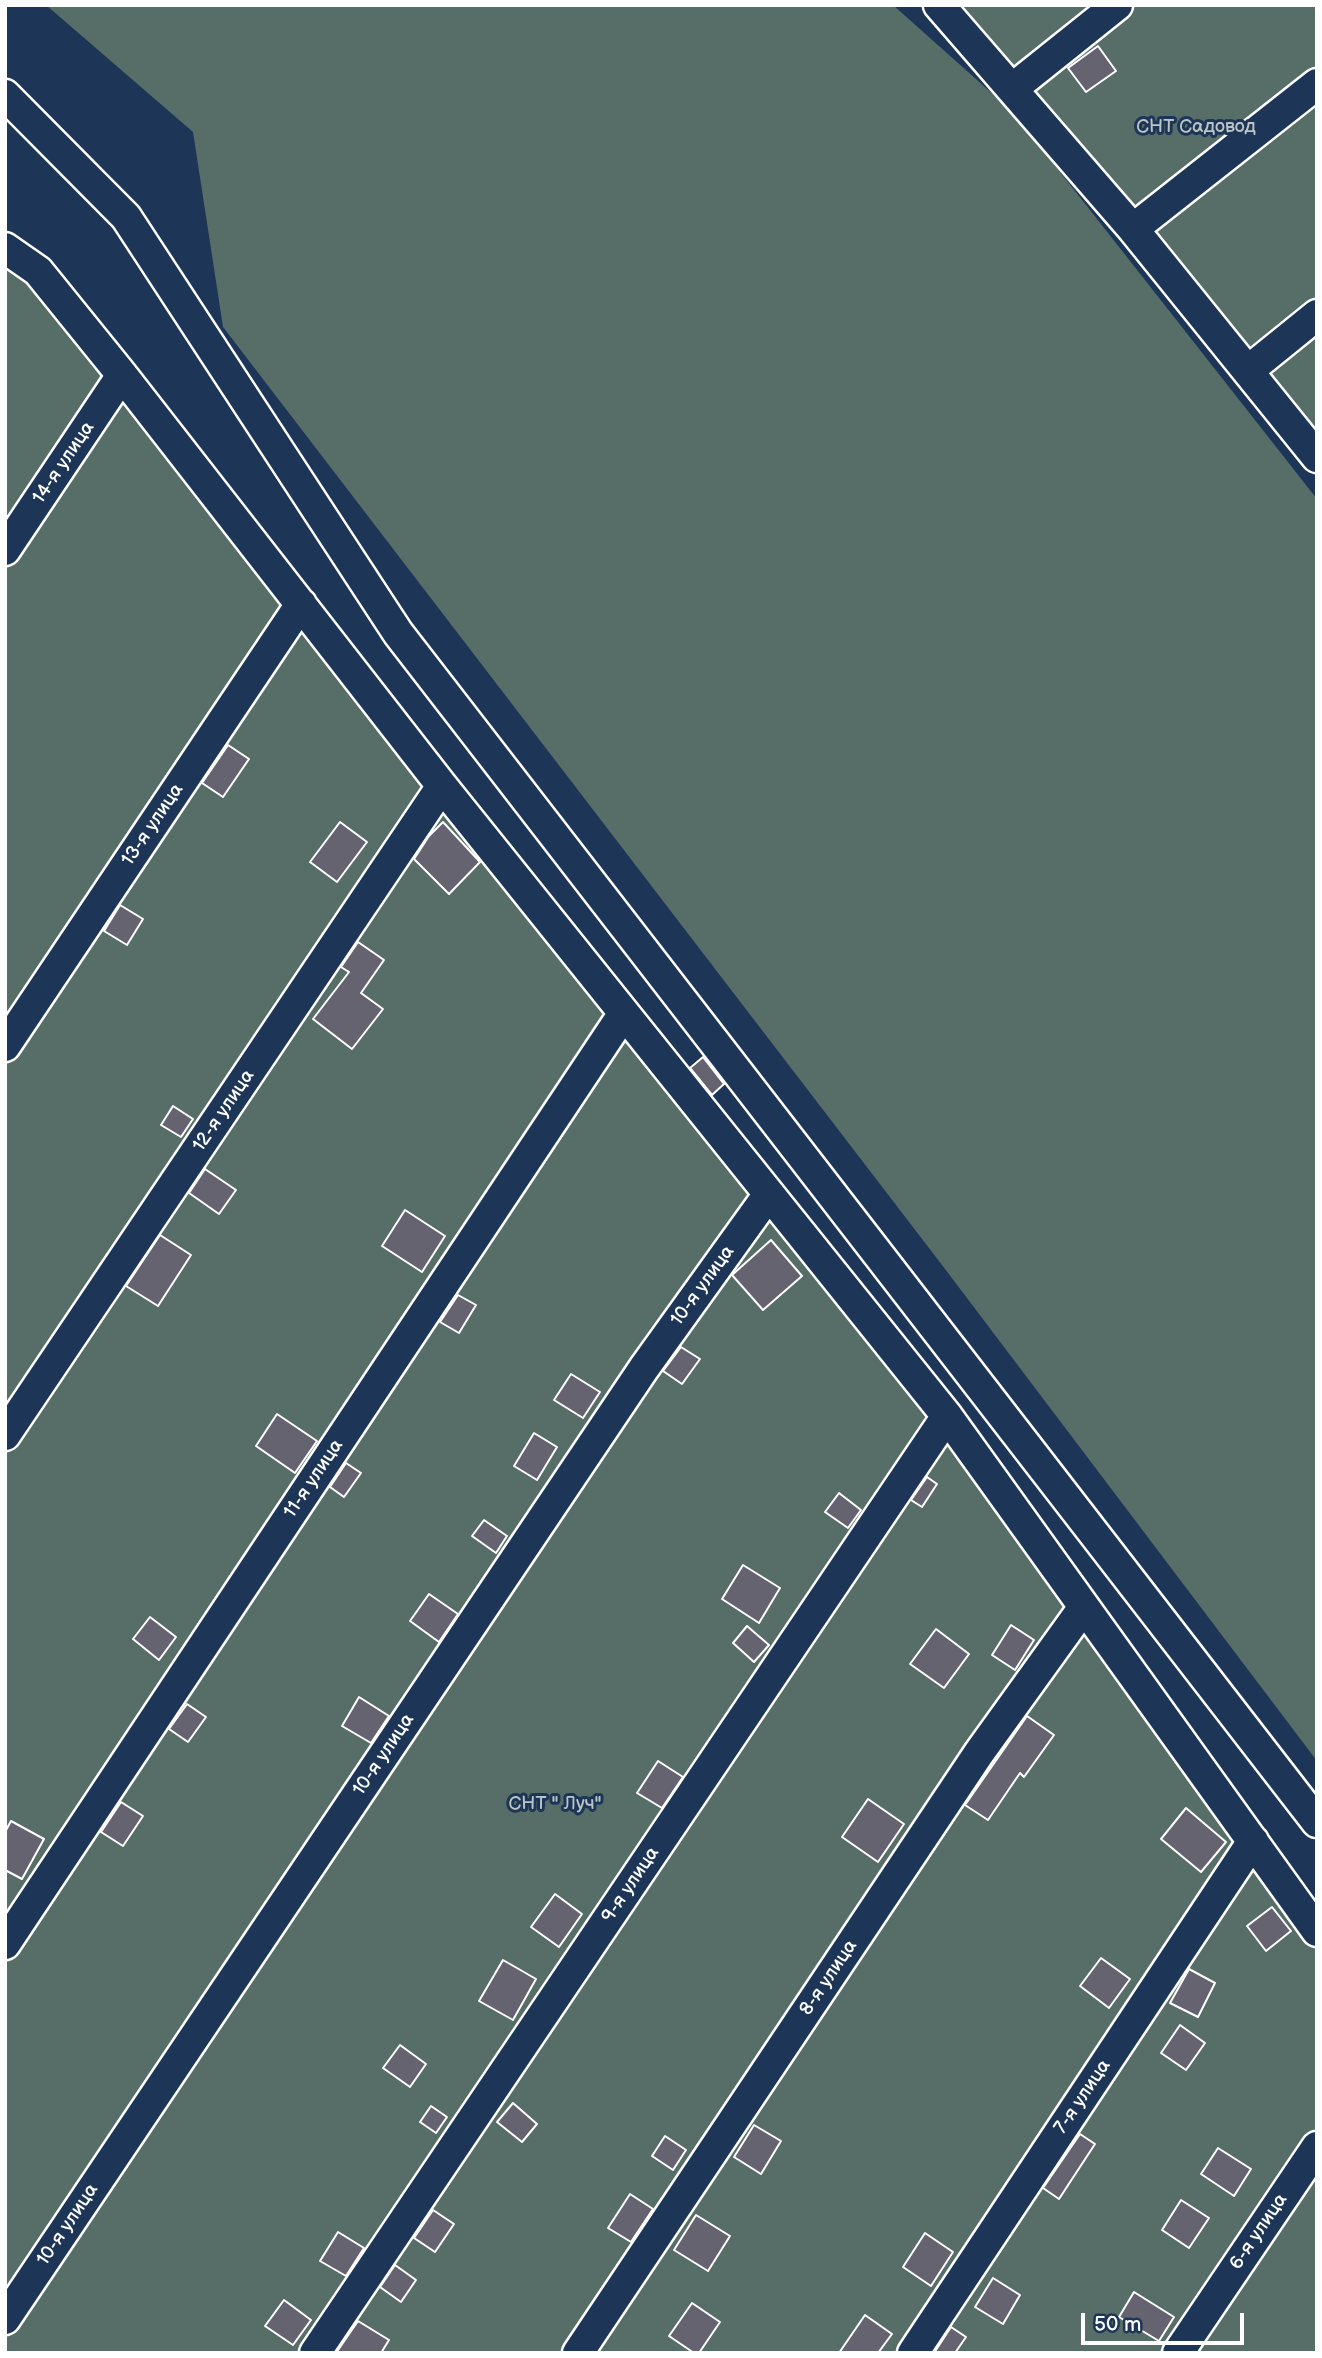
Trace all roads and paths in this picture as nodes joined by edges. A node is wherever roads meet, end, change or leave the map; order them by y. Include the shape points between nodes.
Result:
1 (939, 5) edge
2 (1117, 5) edge
3 (1317, 84) edge
4 (1012, 89) junction
5 (5, 96) edge
6 (1133, 229) junction
7 (5, 248) edge
8 (1317, 315) edge
9 (1249, 370) junction
10 (122, 375) junction
11 (1317, 457) edge
12 (5, 551) edge
13 (300, 604) junction
14 (442, 786) junction
15 (624, 1013) junction
16 (5, 1046) edge
17 (769, 1194) junction
18 (947, 1416) junction
19 (5, 1435) edge
20 (1084, 1607) junction
21 (1317, 1822) edge
22 (1253, 1841) junction
23 (1317, 1931) edge
24 (5, 1944) edge
25 (1317, 2147) edge
26 (5, 2319) edge
27 (315, 2353) edge
28 (578, 2353) edge
29 (913, 2353) edge
30 (1178, 2353) edge

1 - 4 street
2 - 4 street
3 - 6 street
4 - 6 street
5 - 21 street via 126,217 398,633
6 - 9 street
7 - 10 street via 38,271
8 - 9 street
9 - 11 street
10 - 12 street, 14-я улица
10 - 13 street
13 - 14 street
13 - 16 street, 13-я улица
14 - 15 street
14 - 19 street, 12-я улица
15 - 17 street
15 - 24 street, 11-я улица
17 - 18 street
17 - 26 street, 10-я улица via 636,1379
18 - 20 street
18 - 27 street, 9-я улица
20 - 22 street
20 - 28 street, 8-я улица via 979,1753
22 - 23 street
22 - 29 street, 7-я улица
25 - 30 street, 6-я улица

